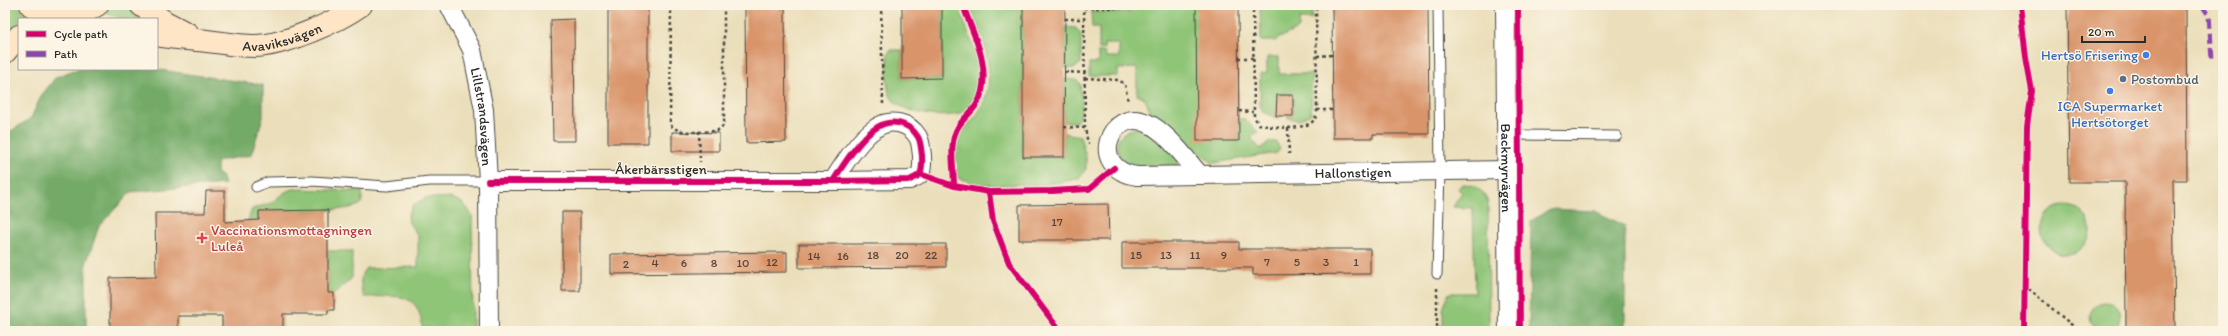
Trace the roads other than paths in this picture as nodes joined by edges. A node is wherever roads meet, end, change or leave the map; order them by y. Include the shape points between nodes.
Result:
1 (31, 5) edge
2 (97, 5) edge
3 (142, 5) edge
4 (361, 5) edge
5 (449, 5) edge
6 (1438, 5) edge
7 (1505, 5) edge
8 (57, 17) edge
9 (76, 18) edge
10 (158, 35) edge
11 (18, 37) edge
12 (197, 40) junction
13 (5, 52) edge
14 (1507, 135) junction
15 (1617, 136) dead end
16 (1507, 170) junction
17 (1440, 171) junction
18 (1200, 175) junction
19 (488, 180) junction
20 (833, 181) junction
21 (256, 187) dead end
22 (1437, 274) road end
23 (489, 331) edge
24 (1508, 331) edge

1 - 8 street
2 - 8 street via 86,12
3 - 12 street, Avaviksvägen
4 - 12 street, Avaviksvägen via 341,18 282,41 255,46 223,45
5 - 19 street, Lillstrandsvägen via 472,50 484,110
6 - 17 lane
7 - 14 street, Backmyrvägen
8 - 9 street
10 - 12 street, Avaviksvägen
11 - 13 street
14 - 15 lane
14 - 16 street, Backmyrvägen
16 - 17 street, Hallonstigen
16 - 24 street, Backmyrvägen
17 - 18 street, Hallonstigen
17 - 22 lane
18 - 18 street, Hallonstigen via 1124,175 1114,168 1109,157 1108,144 1112,132 1120,124 1131,120 1147,122 1159,131
19 - 20 street, Åkerbärsstigen
19 - 21 lane via 429,181 387,186 312,181 268,182
19 - 23 street, Lillstrandsvägen
20 - 20 street, Åkerbärsstigen via 875,128 888,123 902,123 909,126 919,138 923,164 920,174 910,180

